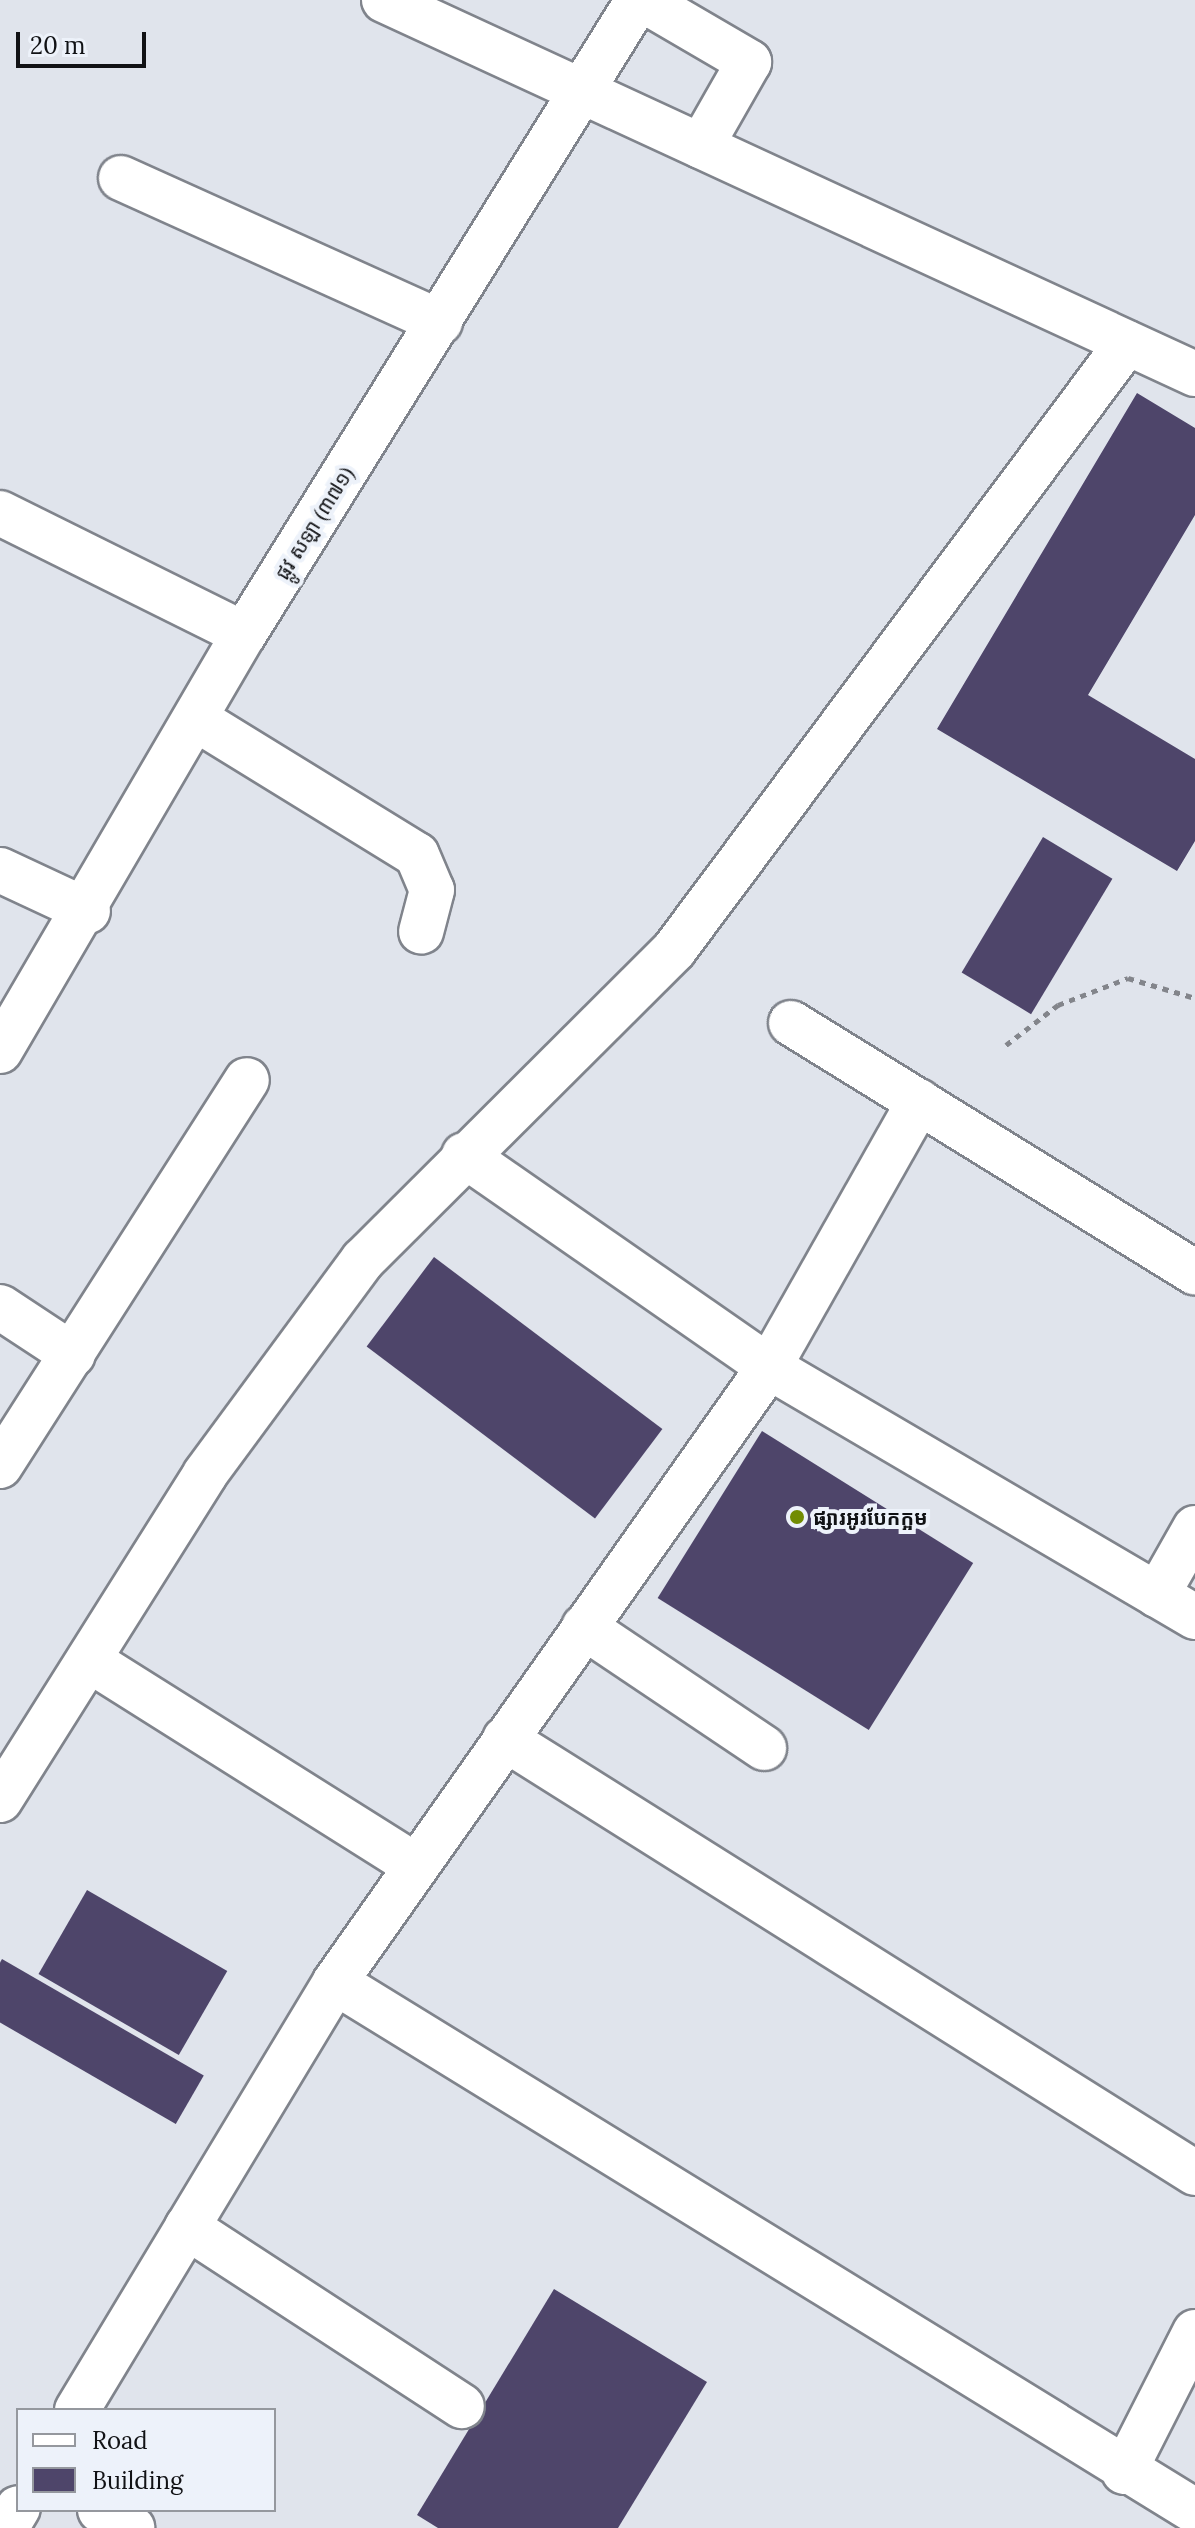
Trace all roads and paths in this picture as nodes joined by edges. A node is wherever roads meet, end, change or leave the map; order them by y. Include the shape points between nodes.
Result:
1 (384, 0) edge
2 (641, 0) edge
3 (583, 91) junction
4 (701, 146) junction
5 (121, 178) dead end
6 (440, 322) junction
7 (1127, 343) junction
8 (1195, 374) edge
9 (0, 513) edge
10 (244, 634) junction
11 (196, 719) junction
12 (0, 870) edge
13 (88, 911) junction
14 (421, 932) dead end
15 (1195, 998) edge
16 (791, 1023) dead end
17 (1006, 1045) dead end
18 (0, 1051) edge
19 (247, 1080) dead end
20 (919, 1102) junction
21 (464, 1155) junction
22 (1195, 1273) edge
23 (0, 1307) edge
24 (73, 1355) junction
25 (769, 1367) junction
26 (0, 1466) edge
27 (1195, 1528) edge
28 (1157, 1595) junction
29 (1195, 1617) edge
30 (584, 1627) junction
31 (89, 1660) junction
32 (505, 1739) junction
33 (764, 1748) dead end
34 (0, 1800) edge
35 (416, 1866) junction
36 (335, 1982) junction
37 (1195, 2173) edge
38 (187, 2227) junction
39 (1195, 2332) edge
40 (462, 2406) dead end
41 (78, 2408) edge
42 (1124, 2472) junction
43 (1195, 2511) edge
44 (104, 2512) edge
45 (132, 2528) edge

1 - 3 street
2 - 3 street, ផ្លូវ សឡា (៣៧១)
2 - 4 street via 749,62
3 - 4 street
3 - 6 street, ផ្លូវ សឡា (៣៧១)
4 - 7 street
5 - 6 street
6 - 10 street, ផ្លូវ សឡា (៣៧១)
7 - 8 street
7 - 21 street via 674,950
9 - 10 street
10 - 11 street, ផ្លូវ សឡា (៣៧១)
11 - 13 street, ផ្លូវ សឡា (៣៧១)
11 - 14 street via 417,855 432,890
12 - 13 street
13 - 18 street, ផ្លូវ សឡា (៣៧១)
15 - 17 path via 1128,978 1058,1005
16 - 20 street
19 - 24 street
20 - 22 street
20 - 25 street
21 - 25 street
21 - 31 street via 354,1273 205,1474
23 - 24 street
24 - 26 street
25 - 28 street
25 - 30 street
27 - 28 street
28 - 29 street
30 - 32 street
30 - 33 street
31 - 34 street
31 - 35 street
32 - 35 street
32 - 37 street
35 - 36 street
36 - 38 street
36 - 42 street
38 - 40 street
38 - 41 street
39 - 42 street
42 - 43 street
44 - 45 street

